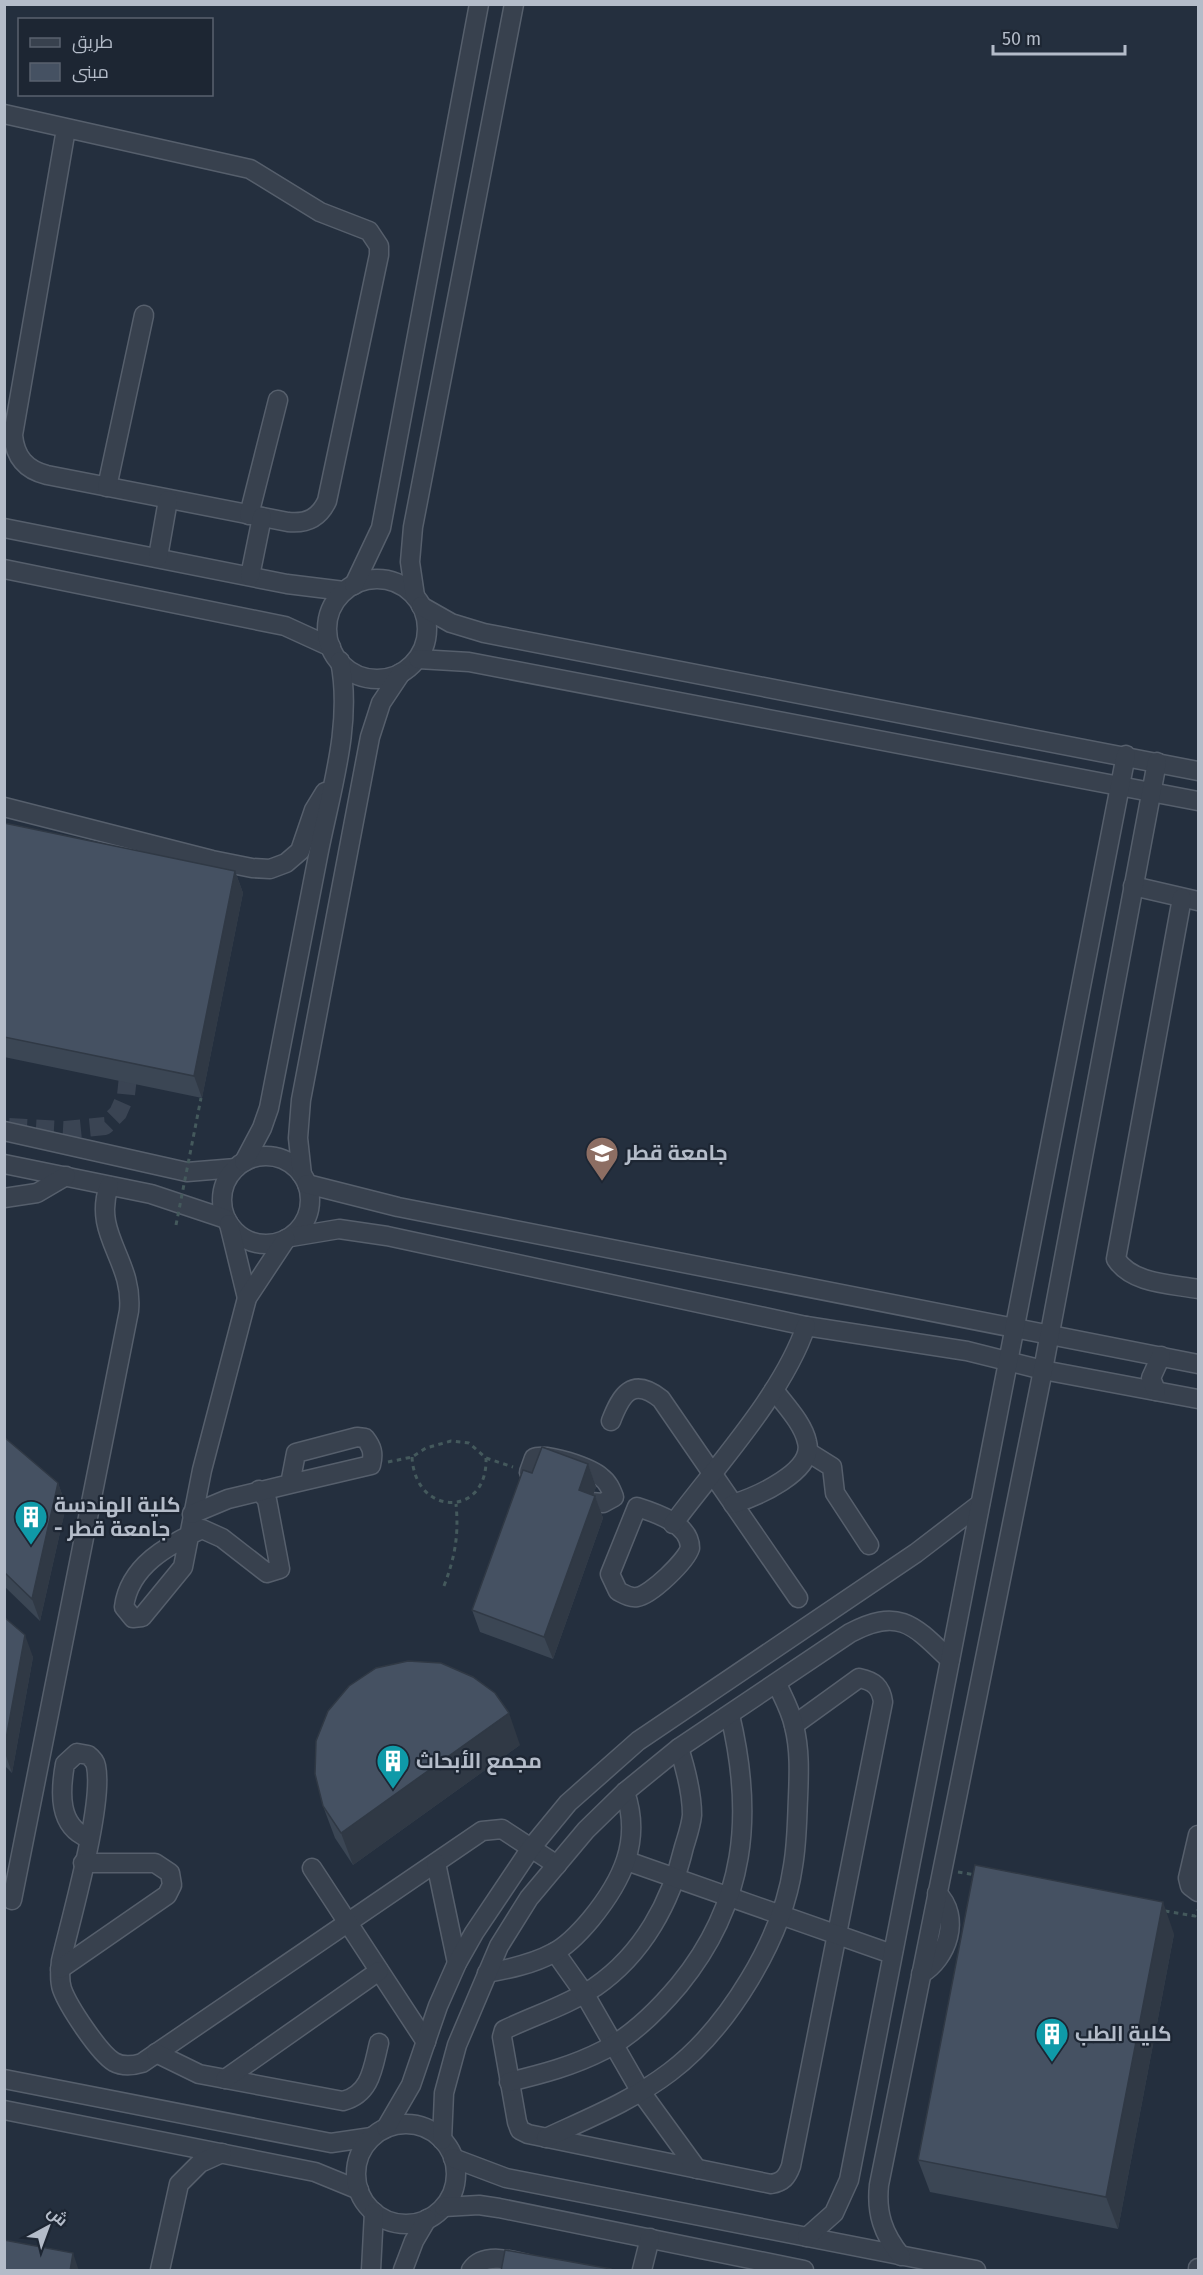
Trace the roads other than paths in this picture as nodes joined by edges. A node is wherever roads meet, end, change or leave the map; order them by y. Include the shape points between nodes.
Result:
1 (479, 4) edge
2 (514, 4) edge
3 (4, 114) edge
4 (66, 129) junction
5 (144, 315) dead end
6 (279, 400) dead end
7 (107, 487) junction
8 (168, 500) junction
9 (255, 516) junction
10 (4, 528) edge
11 (158, 557) junction
12 (4, 569) edge
13 (250, 576) junction
14 (349, 588) junction
15 (418, 601) junction
16 (335, 654) junction
17 (418, 658) junction
18 (401, 673) junction
19 (1126, 755) junction
20 (1157, 762) junction
21 (1198, 771) edge
22 (332, 780) junction
23 (1120, 786) junction
24 (1151, 792) junction
25 (1198, 801) edge
26 (4, 807) edge
27 (154, 844) junction
28 (108, 851) edge
29 (1133, 886) junction
30 (1190, 899) edge
31 (4, 1131) edge
32 (4, 1164) edge
33 (240, 1165) junction
34 (66, 1176) junction
35 (304, 1180) junction
36 (115, 1187) junction
37 (4, 1198) edge
38 (227, 1221) junction
39 (288, 1238) junction
40 (1198, 1289) edge
41 (248, 1298) junction
42 (806, 1326) junction
43 (1015, 1327) junction
44 (1049, 1333) junction
45 (1161, 1356) junction
46 (1008, 1362) junction
47 (1198, 1364) edge
48 (1043, 1370) junction
49 (774, 1390) junction
50 (1156, 1391) junction
51 (1198, 1399) edge
52 (610, 1421) dead end
53 (808, 1452) junction
54 (711, 1473) junction
55 (290, 1484) junction
56 (544, 1486) edge
57 (259, 1490) junction
58 (614, 1497) junction
59 (591, 1502) edge
60 (733, 1504) junction
61 (980, 1504) junction
62 (638, 1506) junction
63 (192, 1514) junction
64 (674, 1524) junction
65 (869, 1545) dead end
66 (798, 1598) dead end
67 (950, 1660) junction
68 (777, 1684) junction
69 (730, 1715) junction
70 (794, 1725) junction
71 (679, 1748) junction
72 (625, 1792) junction
73 (1198, 1835) edge
74 (88, 1838) dead end
75 (531, 1848) junction
76 (627, 1861) junction
77 (83, 1863) junction
78 (436, 1863) junction
79 (557, 1865) junction
80 (312, 1868) dead end
81 (676, 1877) junction
82 (1198, 1892) edge
83 (730, 1897) junction
84 (12, 1900) dead end
85 (779, 1915) junction
86 (348, 1923) junction
87 (837, 1935) junction
88 (555, 1952) junction
89 (892, 1954) junction
90 (457, 1963) junction
91 (60, 1969) junction
92 (379, 1971) junction
93 (487, 1973) junction
94 (584, 1993) junction
95 (426, 2042) junction
96 (379, 2043) dead end
97 (614, 2043) junction
98 (156, 2054) junction
99 (4, 2079) edge
100 (225, 2079) junction
101 (509, 2082) junction
102 (641, 2092) junction
103 (4, 2110) edge
104 (379, 2132) junction
105 (546, 2138) junction
106 (442, 2140) junction
107 (222, 2153) junction
108 (453, 2158) junction
109 (697, 2169) junction
110 (359, 2190) junction
111 (444, 2207) junction
112 (375, 2212) junction
113 (428, 2219) junction
114 (807, 2237) junction
115 (650, 2238) junction
116 (901, 2256) junction
117 (763, 2266) edge
118 (160, 2271) edge
119 (371, 2271) edge
120 (403, 2271) edge
121 (471, 2271) edge
122 (550, 2271) edge
123 (642, 2271) edge
124 (804, 2271) edge
125 (976, 2271) edge

1 - 14 street via 381,528 369,557
2 - 15 street via 413,526 410,562
3 - 4 street
4 - 7 street via 13,435 17,454 38,473
4 - 9 street via 250,169 320,213 361,226 375,238 379,255 327,501 308,522
5 - 7 street
6 - 9 street
7 - 8 street
8 - 9 street
8 - 11 street
9 - 13 street
10 - 11 street
11 - 13 street
12 - 16 street via 269,622 301,631
13 - 14 street via 297,585
14 - 15 street via 364,581 386,580 407,589
14 - 16 street via 331,609 328,620
15 - 17 street via 427,627
15 - 19 street via 451,623 484,633
16 - 18 street via 357,675 368,678
16 - 22 street via 345,700
17 - 18 street
17 - 23 street via 486,665
18 - 35 street via 381,703 370,737 301,1100 298,1138
19 - 20 street
19 - 23 street
20 - 21 street
20 - 24 street
22 - 27 street via 314,810 300,850 279,866 252,868
22 - 33 street via 269,1108
23 - 24 street
23 - 43 street
24 - 25 street
24 - 29 street
26 - 27 street
27 - 28 street via 117,846
29 - 30 street
29 - 44 street
30 - 40 street via 1116,1259 1137,1276
31 - 33 street via 187,1172
32 - 34 street
33 - 35 street via 271,1156 288,1162
33 - 38 street via 230,1175 223,1192
34 - 36 street
34 - 37 street via 37,1193
35 - 39 street via 309,1209 303,1225
35 - 43 street via 410,1209
36 - 38 street via 171,1200
36 - 84 street via 104,1212 127,1273 129,1311
38 - 39 street via 241,1237 258,1244
38 - 41 street
39 - 41 street
39 - 42 street via 339,1229 387,1236
41 - 63 street
42 - 46 street via 968,1351
42 - 49 street via 793,1359
43 - 44 street
43 - 46 street
44 - 45 street
44 - 48 street
45 - 47 street
45 - 50 street via 1151,1378
46 - 48 street
46 - 61 street
48 - 50 street
48 - 116 street via 878,2197 881,2223
49 - 53 street via 805,1434
49 - 54 street
50 - 51 street
52 - 54 street via 627,1392 651,1392 665,1403
53 - 60 street via 803,1464 780,1482
53 - 65 street via 832,1467 835,1493
54 - 60 street
54 - 64 street
55 - 55 street via 371,1465 371,1445 365,1438 357,1437 296,1453
55 - 57 street
56 - 58 street via 533,1480 529,1472 534,1458 549,1456 601,1476
57 - 63 street
57 - 63 street via 267,1500 280,1569 267,1574 222,1538 202,1529 189,1535
58 - 59 street via 603,1503
58 - 62 street
60 - 66 street
61 - 67 street
61 - 75 street via 916,1553 638,1741 568,1803
62 - 64 street
62 - 64 street via 611,1567 614,1586 624,1595 645,1594 685,1558 690,1541
67 - 68 street via 905,1623 895,1619 874,1621 850,1633
67 - 89 street
68 - 69 street
68 - 70 street
69 - 71 street
69 - 83 street via 741,1761 742,1827
70 - 85 street via 799,1766 797,1823 793,1868
70 - 87 street via 859,1678 868,1680 881,1692 883,1702
71 - 72 street
71 - 81 street via 689,1780 692,1817
72 - 76 street via 632,1821
72 - 79 street
73 - 82 street via 1188,1878 1190,1886
74 - 77 street
75 - 78 street via 502,1829 489,1828
75 - 79 street
75 - 90 street
76 - 81 street
76 - 88 street via 609,1897 584,1928
77 - 91 street
77 - 91 street via 155,1863 166,1868 172,1885 167,1896
78 - 86 street
78 - 90 street
79 - 93 street via 513,1922
80 - 86 street
81 - 83 street
81 - 94 street via 660,1915 638,1947
83 - 85 street
83 - 97 street via 699,1961 637,2028
85 - 87 street
85 - 102 street via 763,1956 731,2006 701,2043
86 - 92 street
86 - 98 street
87 - 89 street
87 - 109 street via 787,2176 771,2184
88 - 93 street via 524,1965
88 - 94 street
89 - 114 street via 845,2192 826,2222
90 - 95 street
91 - 98 street via 65,1996 107,2056 127,2066
92 - 95 street
92 - 100 street
93 - 106 street via 447,2077
94 - 97 street
94 - 101 street via 504,2030
95 - 104 street via 411,2085
96 - 100 street via 367,2086 357,2096 343,2101
97 - 101 street via 563,2068
97 - 102 street
98 - 100 street via 182,2068
99 - 104 street via 331,2143
101 - 105 street via 520,2130
102 - 105 street
102 - 109 street
103 - 107 street
104 - 106 street via 396,2125 416,2125
104 - 110 street via 362,2150 357,2166
105 - 109 street
106 - 108 street
107 - 110 street via 315,2172
107 - 118 street via 200,2163 179,2184
108 - 111 street via 455,2183
108 - 114 street via 506,2178
110 - 112 street
111 - 113 street
111 - 115 street via 479,2205
112 - 113 street via 396,2223
112 - 119 street
113 - 120 street via 414,2241
114 - 116 street
115 - 117 street
115 - 123 street
116 - 125 street
117 - 124 street
121 - 122 street via 478,2262 490,2258

